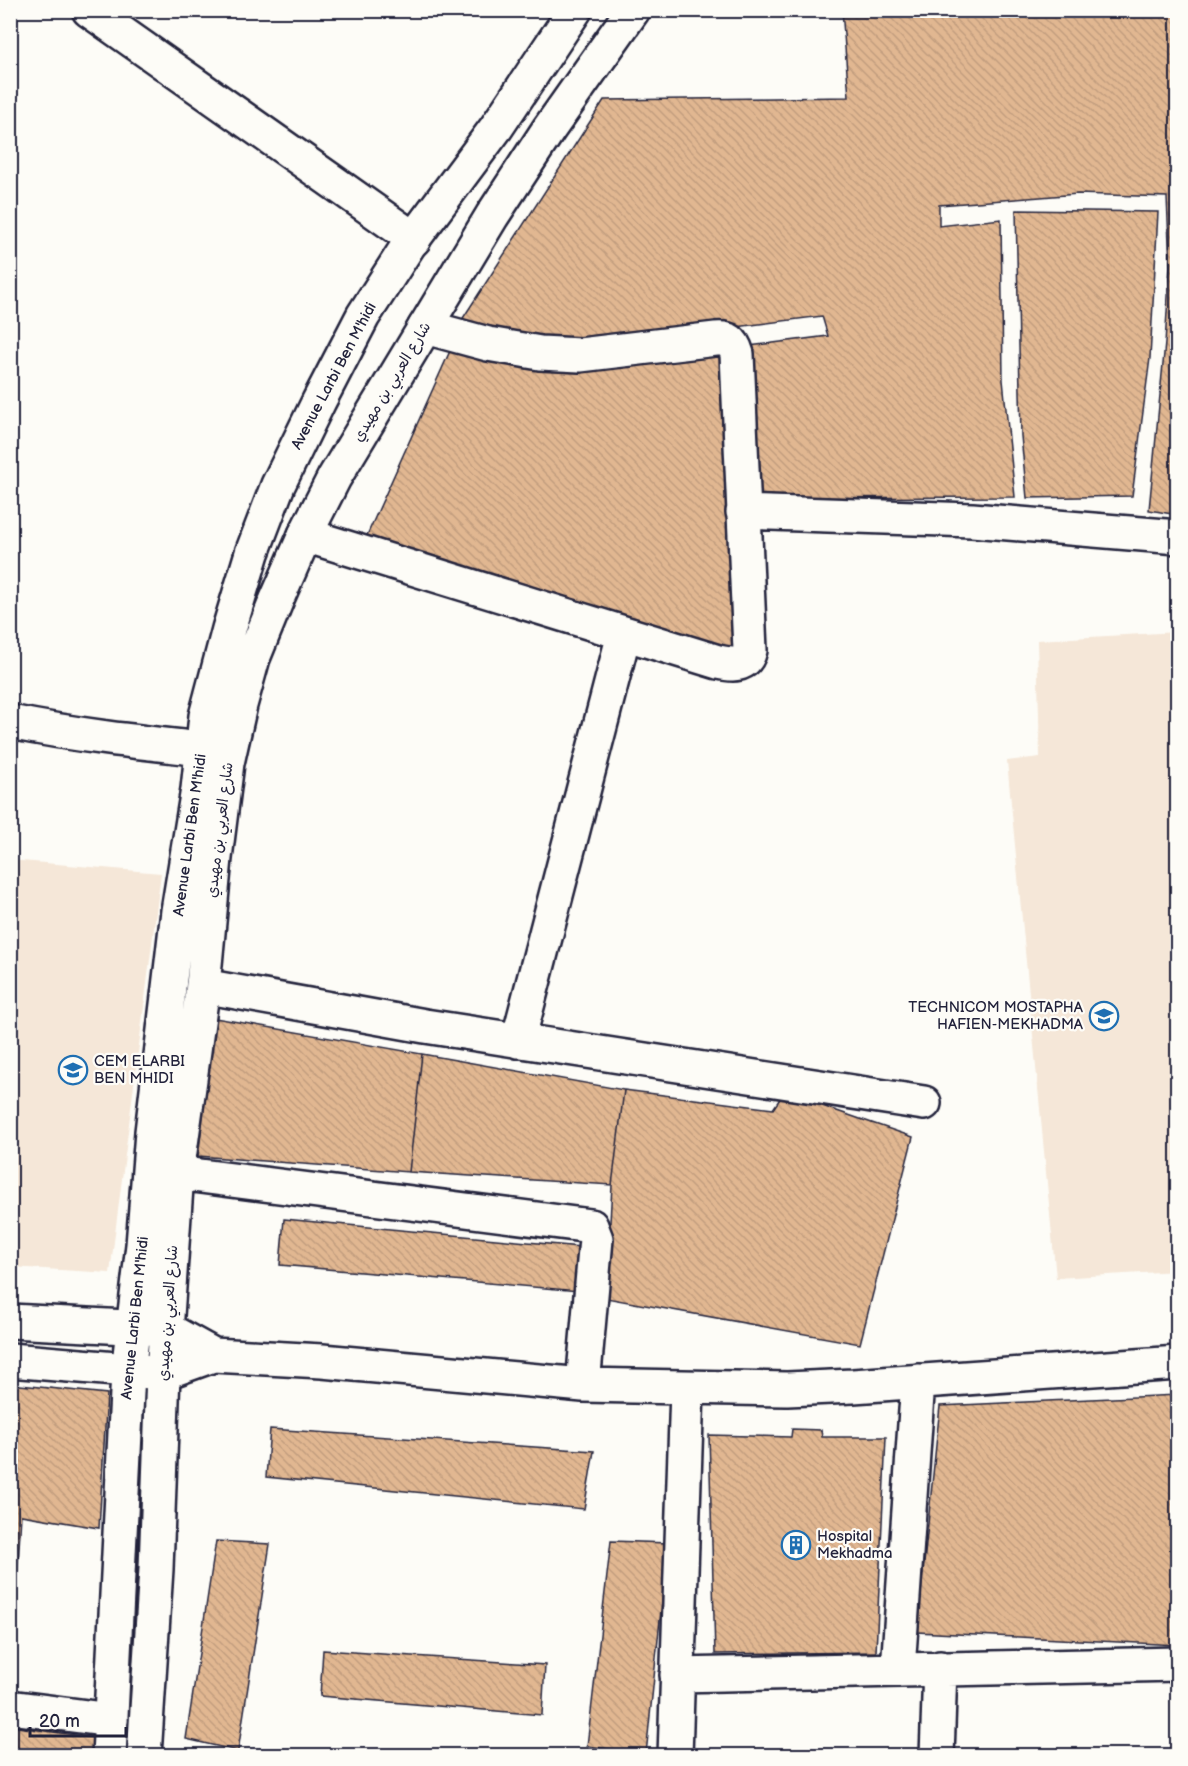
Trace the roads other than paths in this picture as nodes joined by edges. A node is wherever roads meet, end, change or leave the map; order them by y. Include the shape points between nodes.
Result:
1 (89, 10) edge
2 (575, 10) edge
3 (633, 10) edge
4 (414, 239) junction
5 (425, 327) junction
6 (743, 512) junction
7 (305, 535) junction
8 (1178, 537) edge
9 (624, 634) junction
10 (10, 722) edge
11 (203, 749) junction
12 (203, 986) junction
13 (518, 1041) junction
14 (924, 1102) dead end
15 (177, 1173) junction
16 (10, 1321) edge
17 (134, 1327) junction
18 (166, 1329) junction
19 (213, 1355) junction
20 (10, 1360) edge
21 (1178, 1363) edge
22 (128, 1372) junction
23 (163, 1373) junction
24 (918, 1381) junction
25 (583, 1385) junction
26 (687, 1389) junction
27 (1178, 1664) edge
28 (940, 1668) junction
29 (898, 1669) junction
30 (677, 1675) junction
31 (10, 1707) edge
32 (111, 1720) junction
33 (109, 1755) edge
34 (144, 1755) edge
35 (675, 1755) edge
36 (937, 1755) edge

1 - 4 street
2 - 4 street, Avenue Larbi Ben M'hidi via 496,128
3 - 5 street, شارع العربي بن مهيدي via 549,129
4 - 11 street, Avenue Larbi Ben M'hidi via 363,316 278,485 229,629 206,716
5 - 6 street via 488,344 550,354 580,355 731,340 736,354
5 - 7 street, شارع العربي بن مهيدي via 334,478
6 - 8 street via 972,520
6 - 9 street via 750,650 745,662 718,662
7 - 9 street
7 - 12 street, شارع العربي بن مهيدي via 253,658 240,705 227,763
9 - 13 street
10 - 11 street
11 - 17 street, Avenue Larbi Ben M'hidi via 170,983
12 - 13 street
12 - 15 street, شارع العربي بن مهيدي
13 - 14 street
15 - 18 street, شارع العربي بن مهيدي
15 - 25 street via 591,1226 596,1239
16 - 17 street
17 - 18 street
17 - 22 street, Avenue Larbi Ben M'hidi
18 - 19 street
18 - 23 street, شارع العربي بن مهيدي
19 - 23 street
19 - 25 street
20 - 22 street
21 - 24 street
22 - 23 street
22 - 32 street, Avenue Larbi Ben M'hidi
23 - 34 street, شارع العربي بن مهيدي
24 - 26 street via 787,1389
24 - 29 street
25 - 26 street
26 - 30 street
27 - 28 street
28 - 29 street
28 - 36 street
29 - 30 street
30 - 35 street
31 - 32 street
32 - 33 street, Avenue Larbi Ben M'hidi

